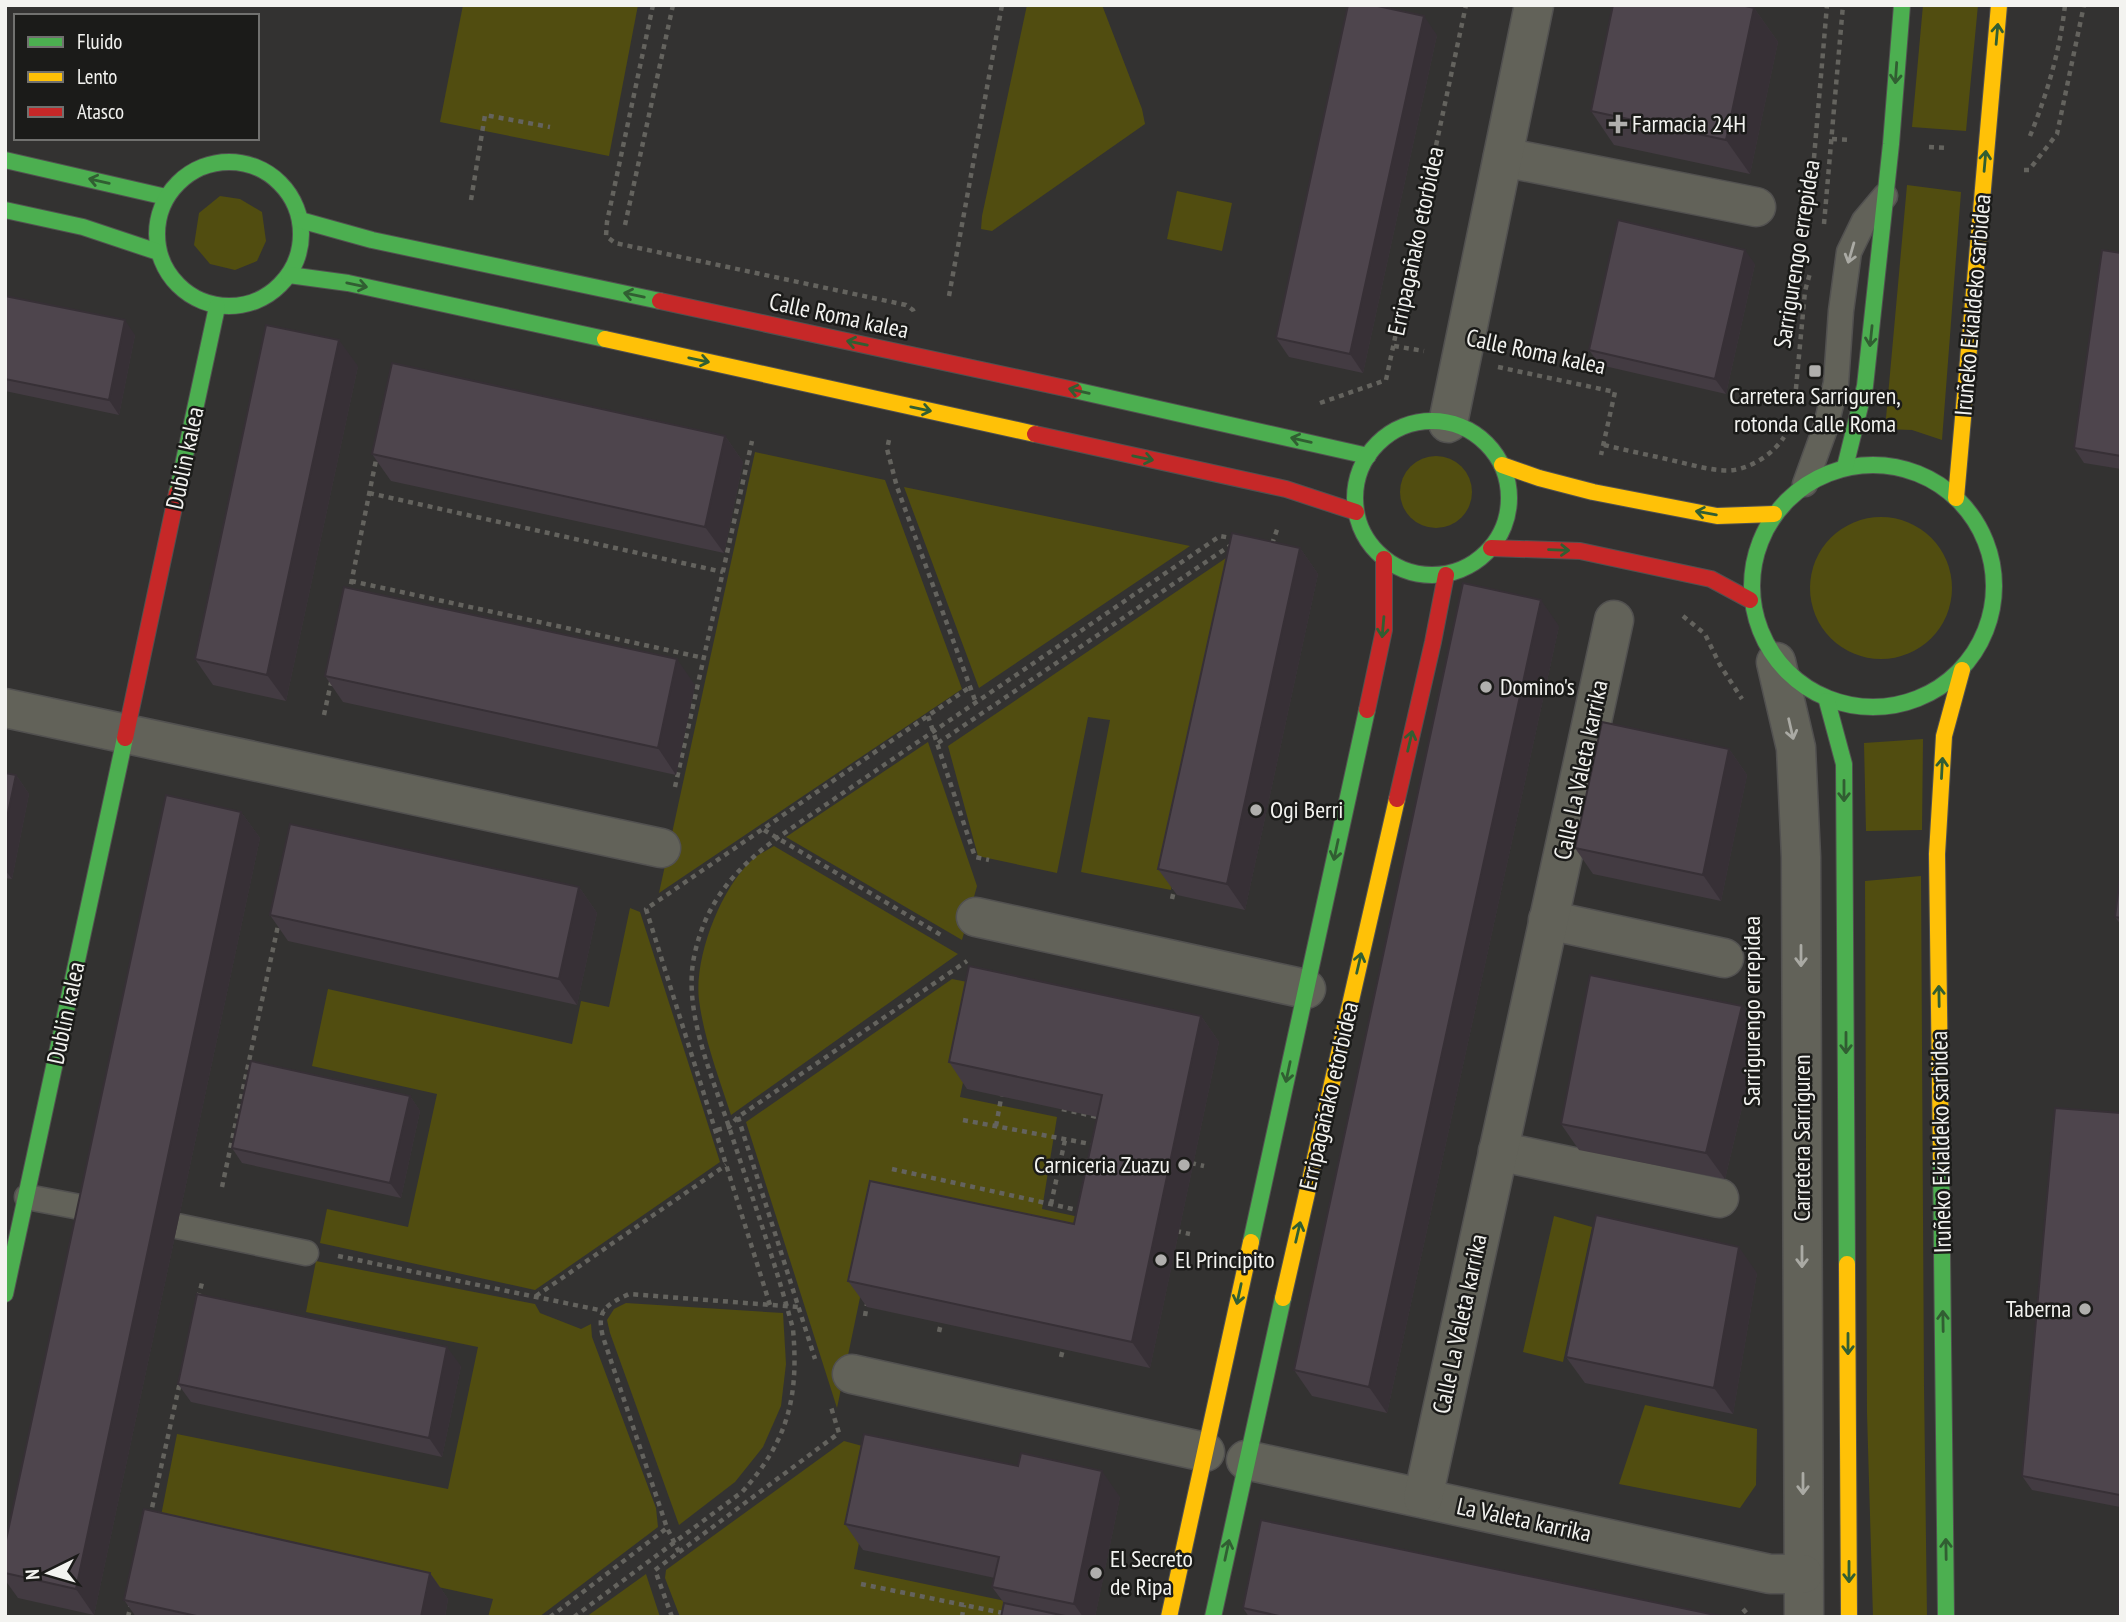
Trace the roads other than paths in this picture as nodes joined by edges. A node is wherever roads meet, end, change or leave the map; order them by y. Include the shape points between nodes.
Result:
1 (1534, 5) edge
2 (1895, 5) edge
3 (1902, 5) edge
4 (1999, 5) edge
5 (1900, 25) junction
6 (2008, 60) dead end
7 (1989, 112) junction
8 (1503, 157) junction
9 (5, 160) edge
10 (1885, 195) junction
11 (166, 197) junction
12 (1756, 207) dead end
13 (5, 210) edge
14 (300, 220) junction
15 (158, 252) junction
16 (289, 275) junction
17 (217, 307) junction
18 (1448, 423) junction
19 (1368, 456) junction
20 (1502, 465) junction
21 (1845, 467) junction
22 (1805, 484) junction
23 (1956, 498) junction
24 (1356, 512) junction
25 (1774, 514) junction
26 (1491, 548) junction
27 (1384, 559) junction
28 (1446, 575) junction
29 (1750, 600) junction
30 (1614, 620) dead end
31 (1776, 663) junction
32 (1962, 670) junction
33 (1827, 701) junction
34 (5, 708) edge
35 (126, 732) junction
36 (661, 849) dead end
37 (1548, 920) junction
38 (961, 928) road end
39 (1724, 958) dead end
40 (1306, 989) junction
41 (1498, 1151) junction
42 (16, 1194) edge
43 (1719, 1198) dead end
44 (101, 1211) edge
45 (177, 1226) dead end
46 (306, 1253) road end
47 (5, 1294) edge
48 (832, 1379) road end
49 (1205, 1452) junction
50 (1246, 1460) junction
51 (1423, 1498) junction
52 (1803, 1574) junction
53 (1169, 1617) edge
54 (1213, 1617) edge
55 (1804, 1617) edge
56 (1849, 1617) edge
57 (1946, 1617) edge

1 - 8 street
2 - 5 main road
3 - 5 main road
7 -> 4 main road, Iruñeko Ekialdeko sarbidea
5 -> 10 main road
6 - 7 main road, Iruñeko Ekialdeko sarbidea
23 -> 7 main road, Iruñeko Ekialdeko sarbidea
8 - 12 street
8 - 18 street
11 -> 9 main road
10 -> 21 main road via 1865,386
10 -> 22 lane via 1864,221 1849,252 1836,383
11 - 14 main road via 194,171 212,163 241,162 268,173 282,186
11 - 15 main road via 158,214
13 - 15 main road via 83,227
14 - 16 main road via 302,239
19 -> 14 main road, Calle Roma kalea via 386,243
15 - 17 main road via 170,278 191,297
16 - 17 main road via 270,295 245,306
16 -> 24 main road via 348,283 1286,489
17 - 35 main road, Dublin kalea
18 - 19 main road via 1425,421 1402,427 1383,438
18 - 20 main road via 1470,431 1488,445
19 - 24 main road via 1359,473
25 -> 20 main road via 1717,516 1593,492
20 - 26 main road via 1508,508 1503,529
21 - 22 main road
21 - 23 main road via 1884,465 1923,475
22 - 25 main road
23 - 32 main road via 1984,536 1994,582 1987,629
24 - 27 main road via 1371,546
25 - 29 main road via 1754,555
26 - 28 main road via 1471,565
26 -> 29 main road via 1580,551 1711,579
27 - 28 main road via 1403,570
27 -> 40 main road, Erripagañako etorbidea via 1384,630
50 -> 28 main road, Erripagañako etorbidea
29 - 31 main road
30 - 37 street, Calle La Valeta karrika
31 - 33 main road
31 -> 52 street, Carretera Sarriguren via 1796,748 1801,857
32 - 33 main road via 1923,698 1875,709
57 -> 32 main road, Iruñeko Ekialdeko sarbidea via 1937,854 1944,736
33 -> 56 main road via 1844,764
34 - 35 street
35 - 36 street
35 - 42 main road, Dublin kalea
37 - 39 street
37 - 41 street, Calle La Valeta karrika
38 - 40 street, Erripagañako etorbidea
40 -> 49 main road, Erripagañako etorbidea
41 - 43 street
41 - 51 street, Calle La Valeta karrika
42 - 44 lane
42 - 47 main road, Dublin kalea
45 - 46 lane
48 - 49 street
49 - 53 main road, Erripagañako etorbidea
50 - 51 street, La Valeta karrika
54 -> 50 main road, Erripagañako etorbidea
51 - 52 street, La Valeta karrika via 1770,1574
52 - 55 street, Carretera Sarriguren

